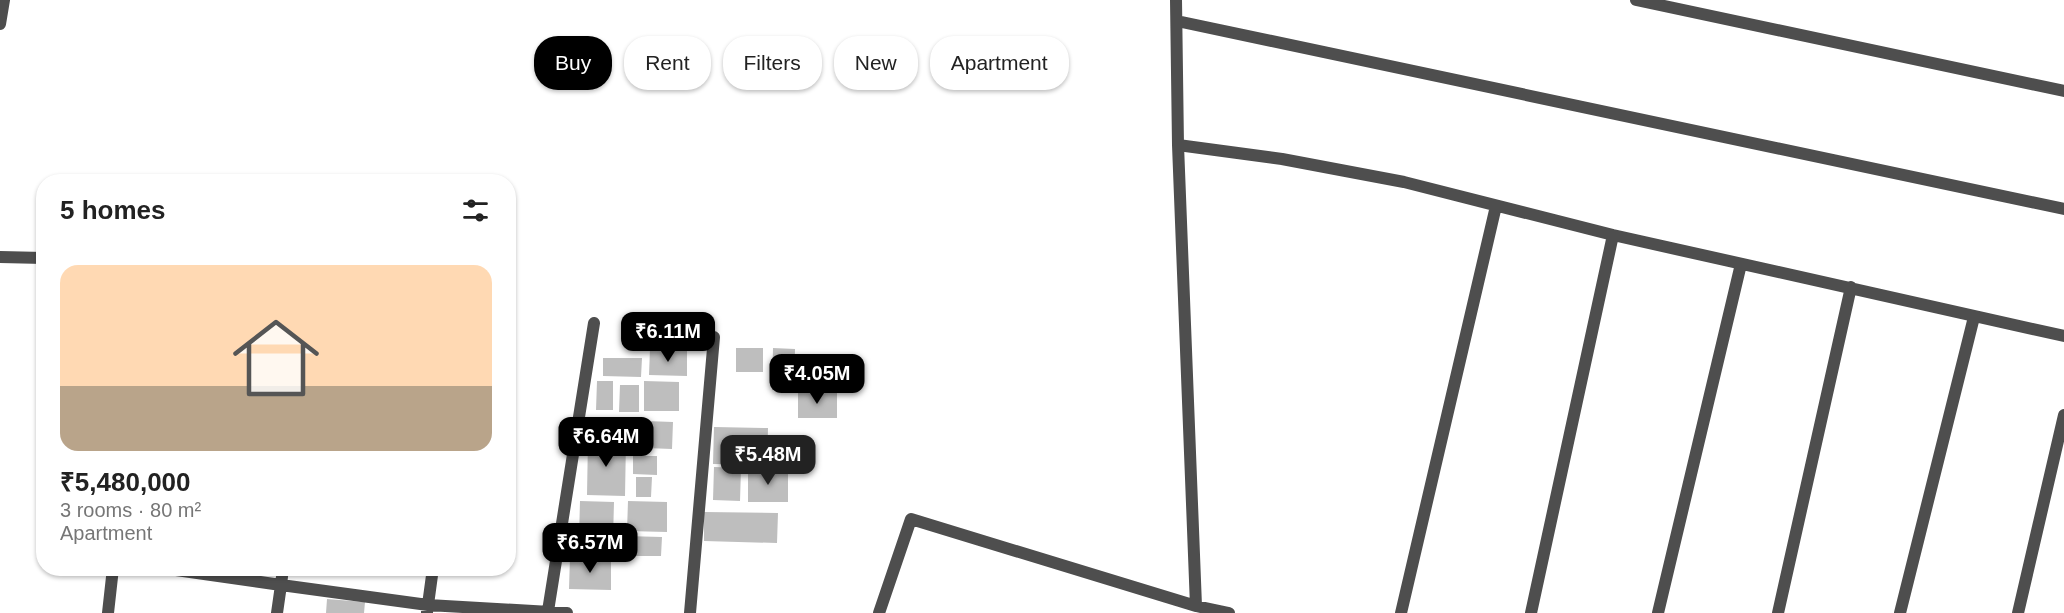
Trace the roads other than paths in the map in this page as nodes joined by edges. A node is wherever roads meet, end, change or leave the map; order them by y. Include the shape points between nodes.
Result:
1 (4, 0) edge
2 (1176, 0) edge
3 (1636, 0) edge
4 (1177, 21) junction
5 (0, 24) edge
6 (2064, 91) edge
7 (1178, 145) junction
8 (1496, 206) junction
9 (2064, 209) edge
10 (1614, 236) junction
11 (0, 257) edge
12 (36, 258) edge
13 (1741, 264) junction
14 (1851, 287) junction
15 (1974, 317) junction
16 (594, 323) dead end
17 (2064, 336) edge
18 (714, 337) dead end
19 (2064, 415) edge
20 (112, 576) edge
21 (218, 576) edge
22 (283, 576) edge
23 (432, 576) edge
24 (281, 585) junction
25 (1196, 606) junction
26 (427, 609) edge
27 (548, 611) junction
28 (108, 613) edge
29 (277, 613) edge
30 (567, 613) edge
31 (690, 613) edge
32 (879, 613) edge
33 (1229, 613) edge
34 (1401, 613) edge
35 (1531, 613) edge
36 (1658, 613) edge
37 (1778, 613) edge
38 (1900, 613) edge
39 (2018, 613) edge

1 - 5 street
2 - 4 street
3 - 6 street
4 - 7 street
4 - 9 street
7 - 8 street via 1404,182
7 - 25 street
8 - 10 street
8 - 34 street
10 - 13 street
10 - 35 street
11 - 12 street
13 - 14 street
13 - 36 street
14 - 15 street
14 - 37 street
15 - 17 street
15 - 38 street
16 - 27 street
18 - 31 street
19 - 39 street
20 - 28 street
21 - 24 street
22 - 24 street
23 - 26 street
24 - 26 street
24 - 29 street
25 - 32 street via 911,519
25 - 33 street
26 - 27 street
27 - 30 street

